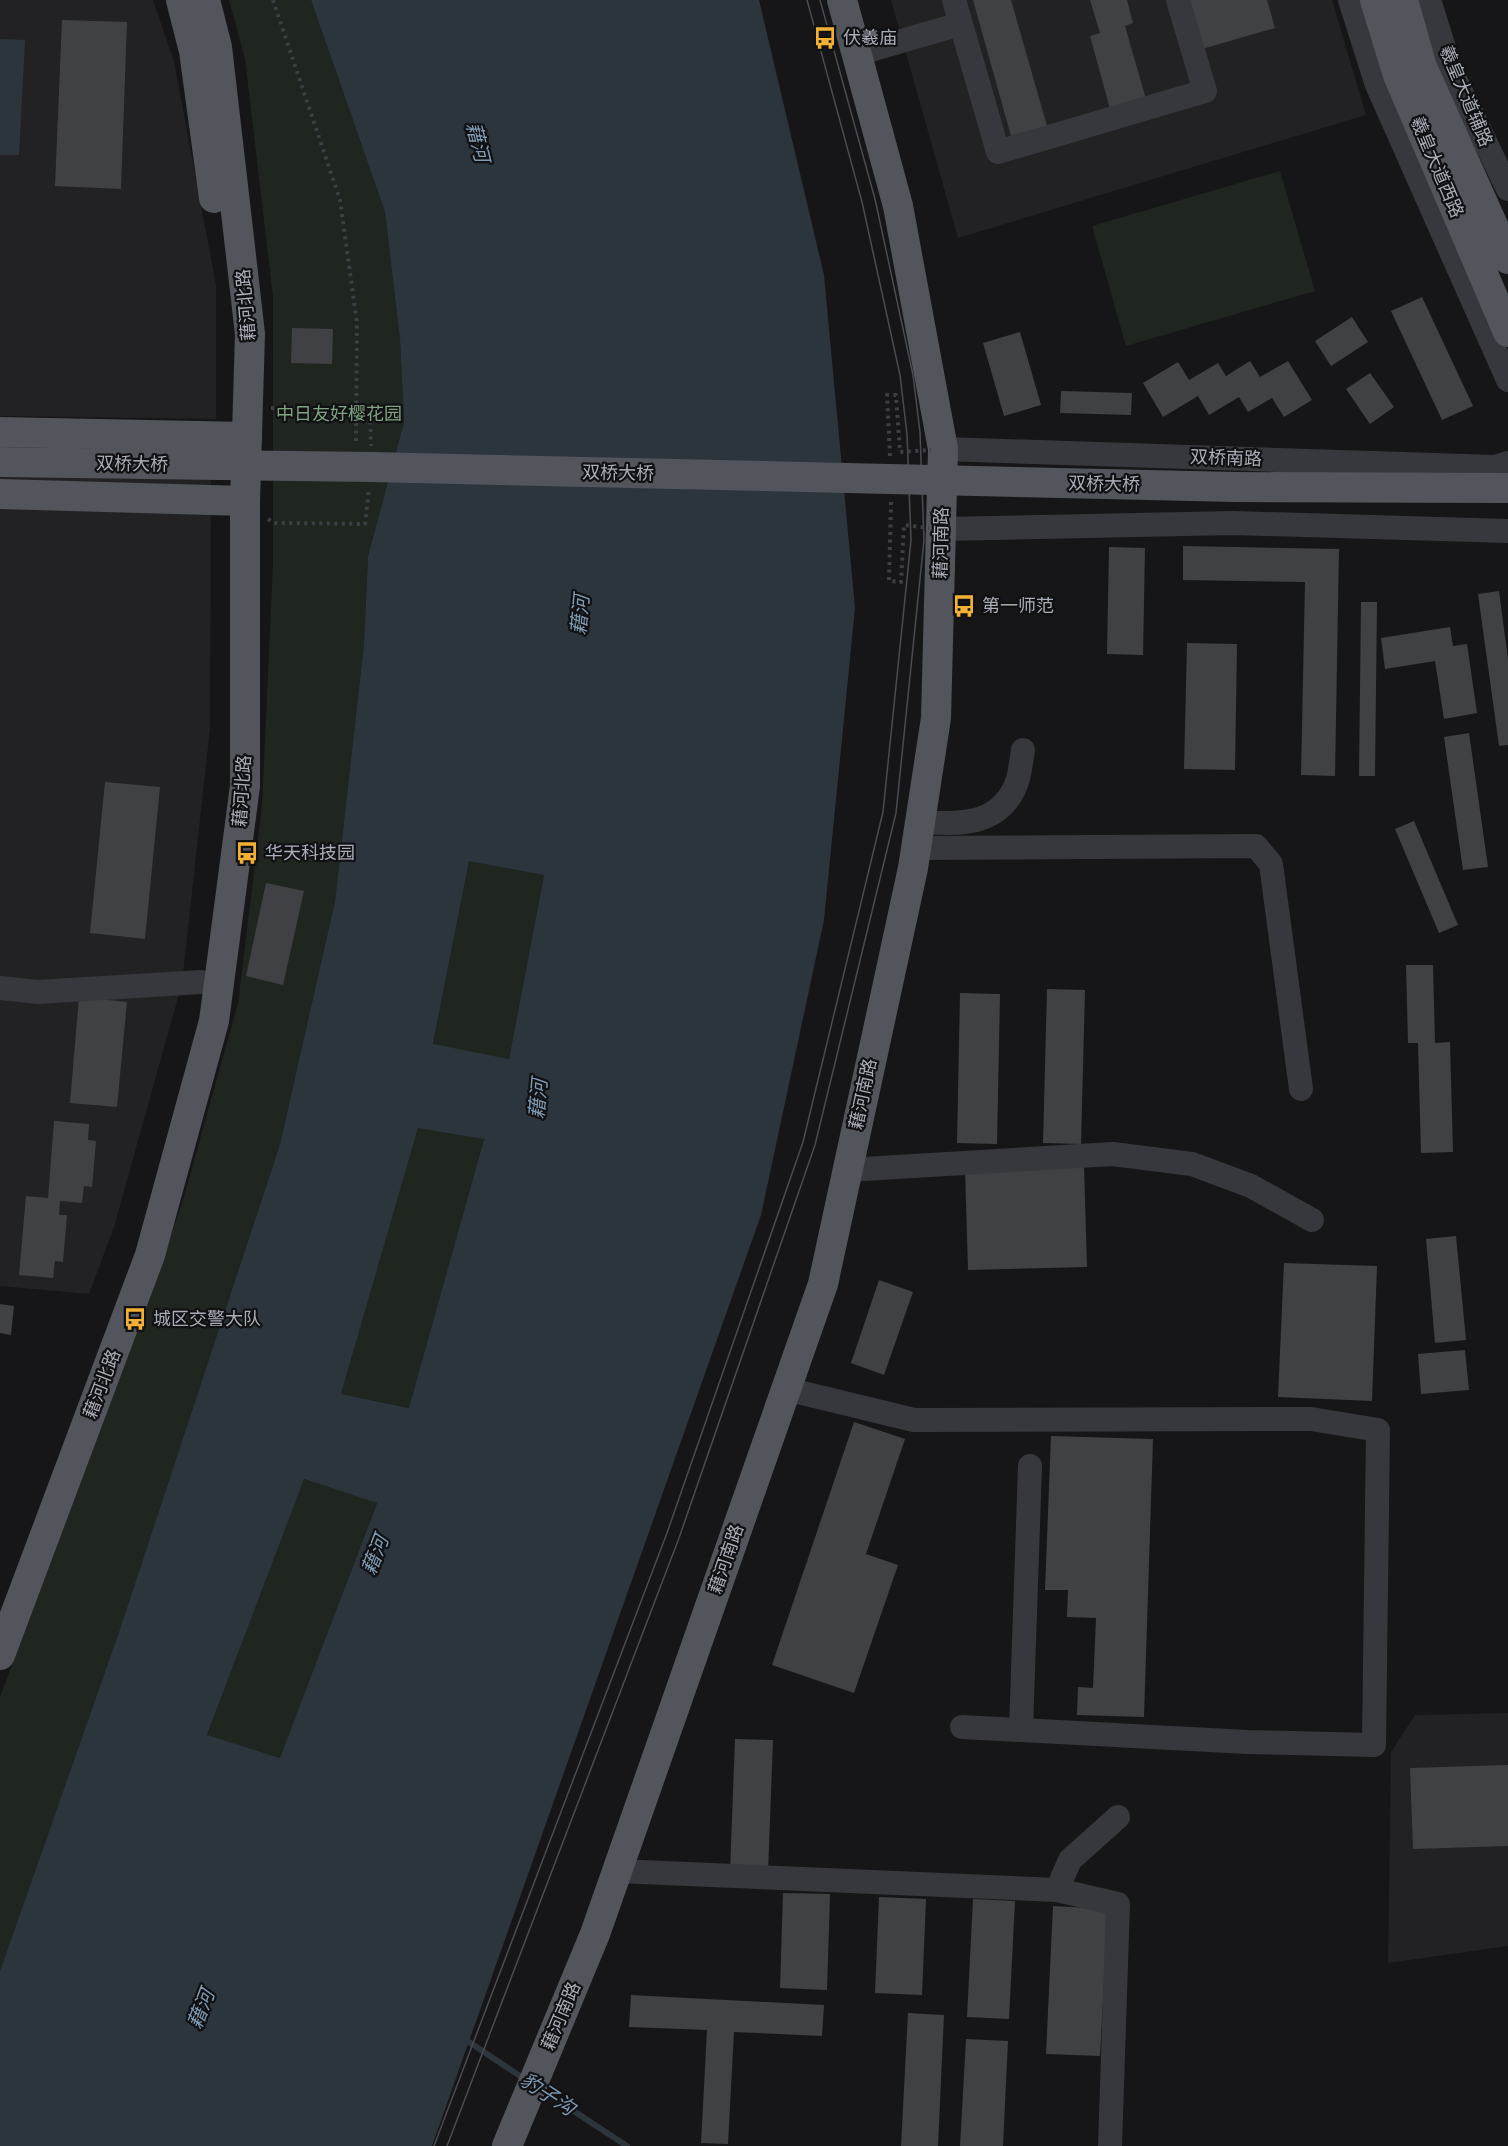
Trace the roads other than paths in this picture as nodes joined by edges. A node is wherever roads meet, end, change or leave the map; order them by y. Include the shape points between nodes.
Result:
1 (182, 0) edge
2 (205, 0) edge
3 (842, 0) edge
4 (954, 0) edge
5 (1178, 0) edge
6 (1350, 0) edge
7 (1375, 0) edge
8 (1403, 0) edge
9 (1429, 0) edge
10 (960, 24) junction
11 (857, 54) junction
12 (1508, 189) edge
13 (1508, 259) edge
14 (1508, 332) edge
15 (1508, 380) edge
16 (0, 432) edge
17 (238, 437) junction
18 (937, 449) junction
19 (0, 462) edge
20 (1508, 463) edge
21 (1508, 488) edge
22 (0, 494) edge
23 (236, 501) junction
24 (936, 528) junction
25 (1508, 531) edge
26 (1023, 750) dead end
27 (918, 835) junction
28 (201, 982) junction
29 (0, 988) edge
30 (1301, 1089) dead end
31 (847, 1170) junction
32 (1311, 1220) dead end
33 (786, 1389) junction
34 (1030, 1466) dead end
35 (0, 1603) edge
36 (0, 1655) edge
37 (962, 1727) dead end
38 (1021, 1730) junction
39 (1118, 1817) dead end
40 (617, 1871) junction
41 (1057, 1890) junction
42 (507, 2146) edge
43 (1110, 2146) edge

1 - 17 main road, 藉河北路 via 194,51 232,335
2 - 17 main road, 藉河北路 via 217,47 250,334
3 - 11 main road, 藉河南路
4 - 10 street
5 - 10 street via 1205,92 998,152
6 - 15 street via 1377,86
7 - 14 main road, 羲皇大道西路 via 1398,75
8 - 13 main road, 羲皇大道西路 via 1422,67
9 - 12 street, 羲皇大道辅路 via 1452,72
10 - 11 street
11 - 18 main road, 藉河南路 via 898,206
16 - 17 main road
17 - 23 main road, 藉河北路
18 - 20 street, 双桥南路 via 1496,467
18 - 24 main road, 藉河南路
19 - 21 main road, 双桥大桥, bridge via 364,456 891,479
22 - 23 main road
23 - 28 main road, 藉河北路 via 227,784
23 - 36 main road, 藉河北路 via 245,786 214,1021 150,1255
24 - 25 street via 1233,523
24 - 27 main road, 藉河南路 via 936,718
26 - 27 street via 1016,786 999,808 974,822
27 - 30 street via 1256,846 1270,864
27 - 31 main road, 藉河南路
28 - 29 street via 38,992
28 - 35 main road, 藉河北路 via 196,1017 133,1249
31 - 32 street via 1113,1154 1192,1164 1251,1186
31 - 33 main road, 藉河南路 via 823,1284
33 - 38 street via 914,1420 1311,1419 1378,1430 1374,1745
33 - 40 main road, 藉河南路
34 - 38 street
37 - 38 street
39 - 41 street via 1070,1860
40 - 41 street
40 - 42 main road, 藉河南路
41 - 43 street via 1118,1904

